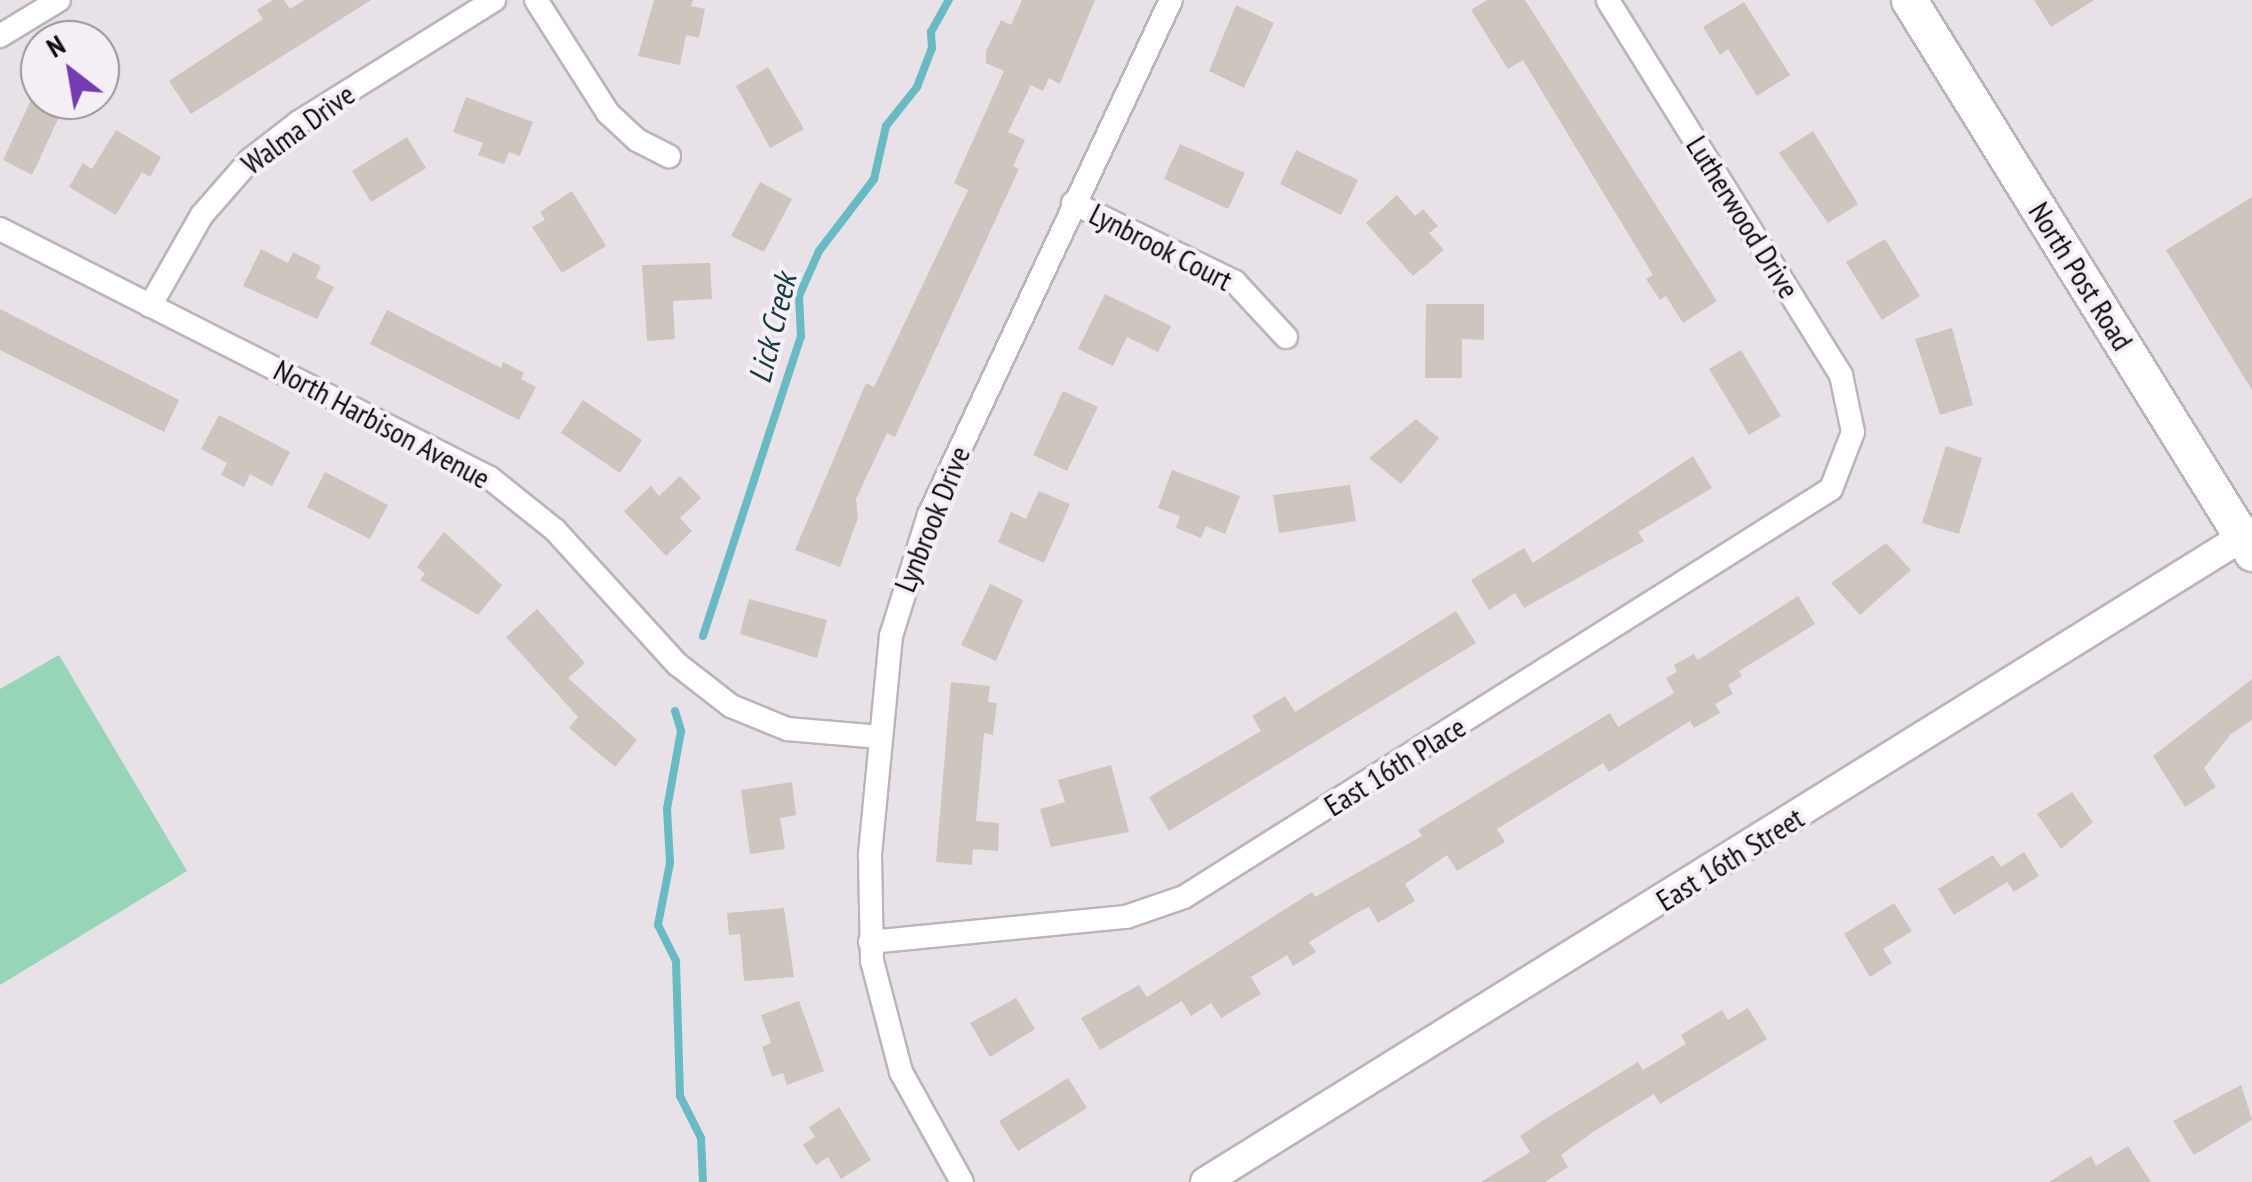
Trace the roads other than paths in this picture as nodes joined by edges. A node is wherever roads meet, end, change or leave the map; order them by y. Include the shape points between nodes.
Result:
1 (60, 0) edge
2 (494, 0) edge
3 (536, 0) edge
4 (1170, 0) edge
5 (1608, 0) edge
6 (1909, 0) edge
7 (0, 36) edge
8 (668, 156) dead end
9 (1073, 203) junction
10 (0, 229) edge
11 (150, 306) junction
12 (1286, 337) dead end
13 (1852, 442) joint
14 (2249, 540) edge
15 (881, 737) junction
16 (870, 942) junction
17 (962, 1182) edge
18 (1205, 1182) edge

1 - 7 street
2 - 11 street, Walma Drive via 250,160 202,216
3 - 8 street via 615,120
4 - 9 street, Lynbrook Drive
5 - 13 street, Lutherwood Drive via 1842,375 1852,403
6 - 14 main road, North Post Road
9 - 12 street, Lynbrook Court via 1220,273 1252,295
9 - 15 street, Lynbrook Drive via 908,566 891,636
10 - 11 street, North Harbison Avenue
11 - 15 street, North Harbison Avenue via 490,478 555,530 677,664 730,706 786,728
13 - 16 street, East 16th Place via 1831,488 1808,508 1184,897 1126,917
14 - 18 street, East 16th Street
15 - 16 street, Lynbrook Drive
16 - 17 street, Lynbrook Drive via 880,1007 902,1072

